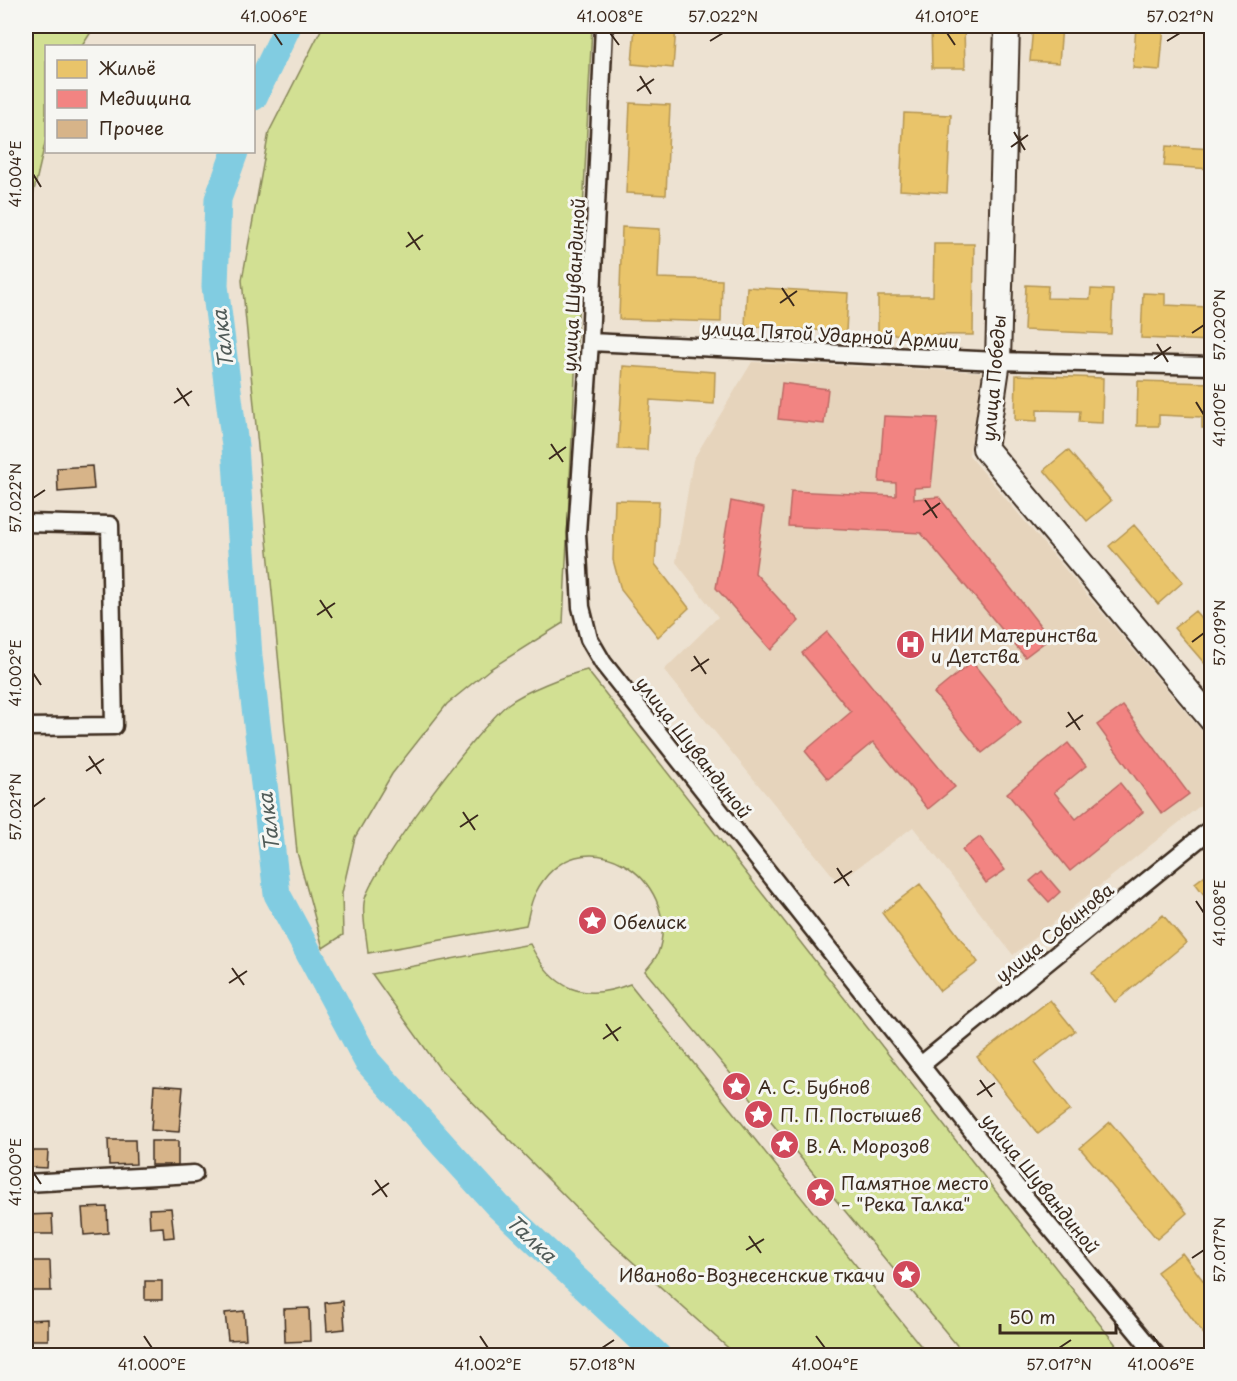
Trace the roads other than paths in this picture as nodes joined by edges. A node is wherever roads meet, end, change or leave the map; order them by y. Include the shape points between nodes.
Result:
1 (604, 26) edge
2 (1007, 26) edge
3 (590, 342) junction
4 (998, 361) junction
5 (1212, 366) edge
6 (26, 523) edge
7 (1212, 720) edge
8 (26, 727) edge
9 (1212, 828) edge
10 (921, 1065) junction
11 (194, 1174) dead end
12 (26, 1183) edge
13 (1157, 1356) edge

1 - 3 street, улица Шувандиной
2 - 4 street, улица Победы
3 - 4 street, улица Пятой Ударной Армии
3 - 10 street, улица Шувандиной via 577,534 581,607 589,639 603,663
4 - 5 street, улица Пятой Ударной Армии
4 - 7 street, улица Победы via 985,448
6 - 8 street via 110,525 114,726
9 - 10 street, улица Собинова
10 - 13 street, улица Шувандиной
11 - 12 street

